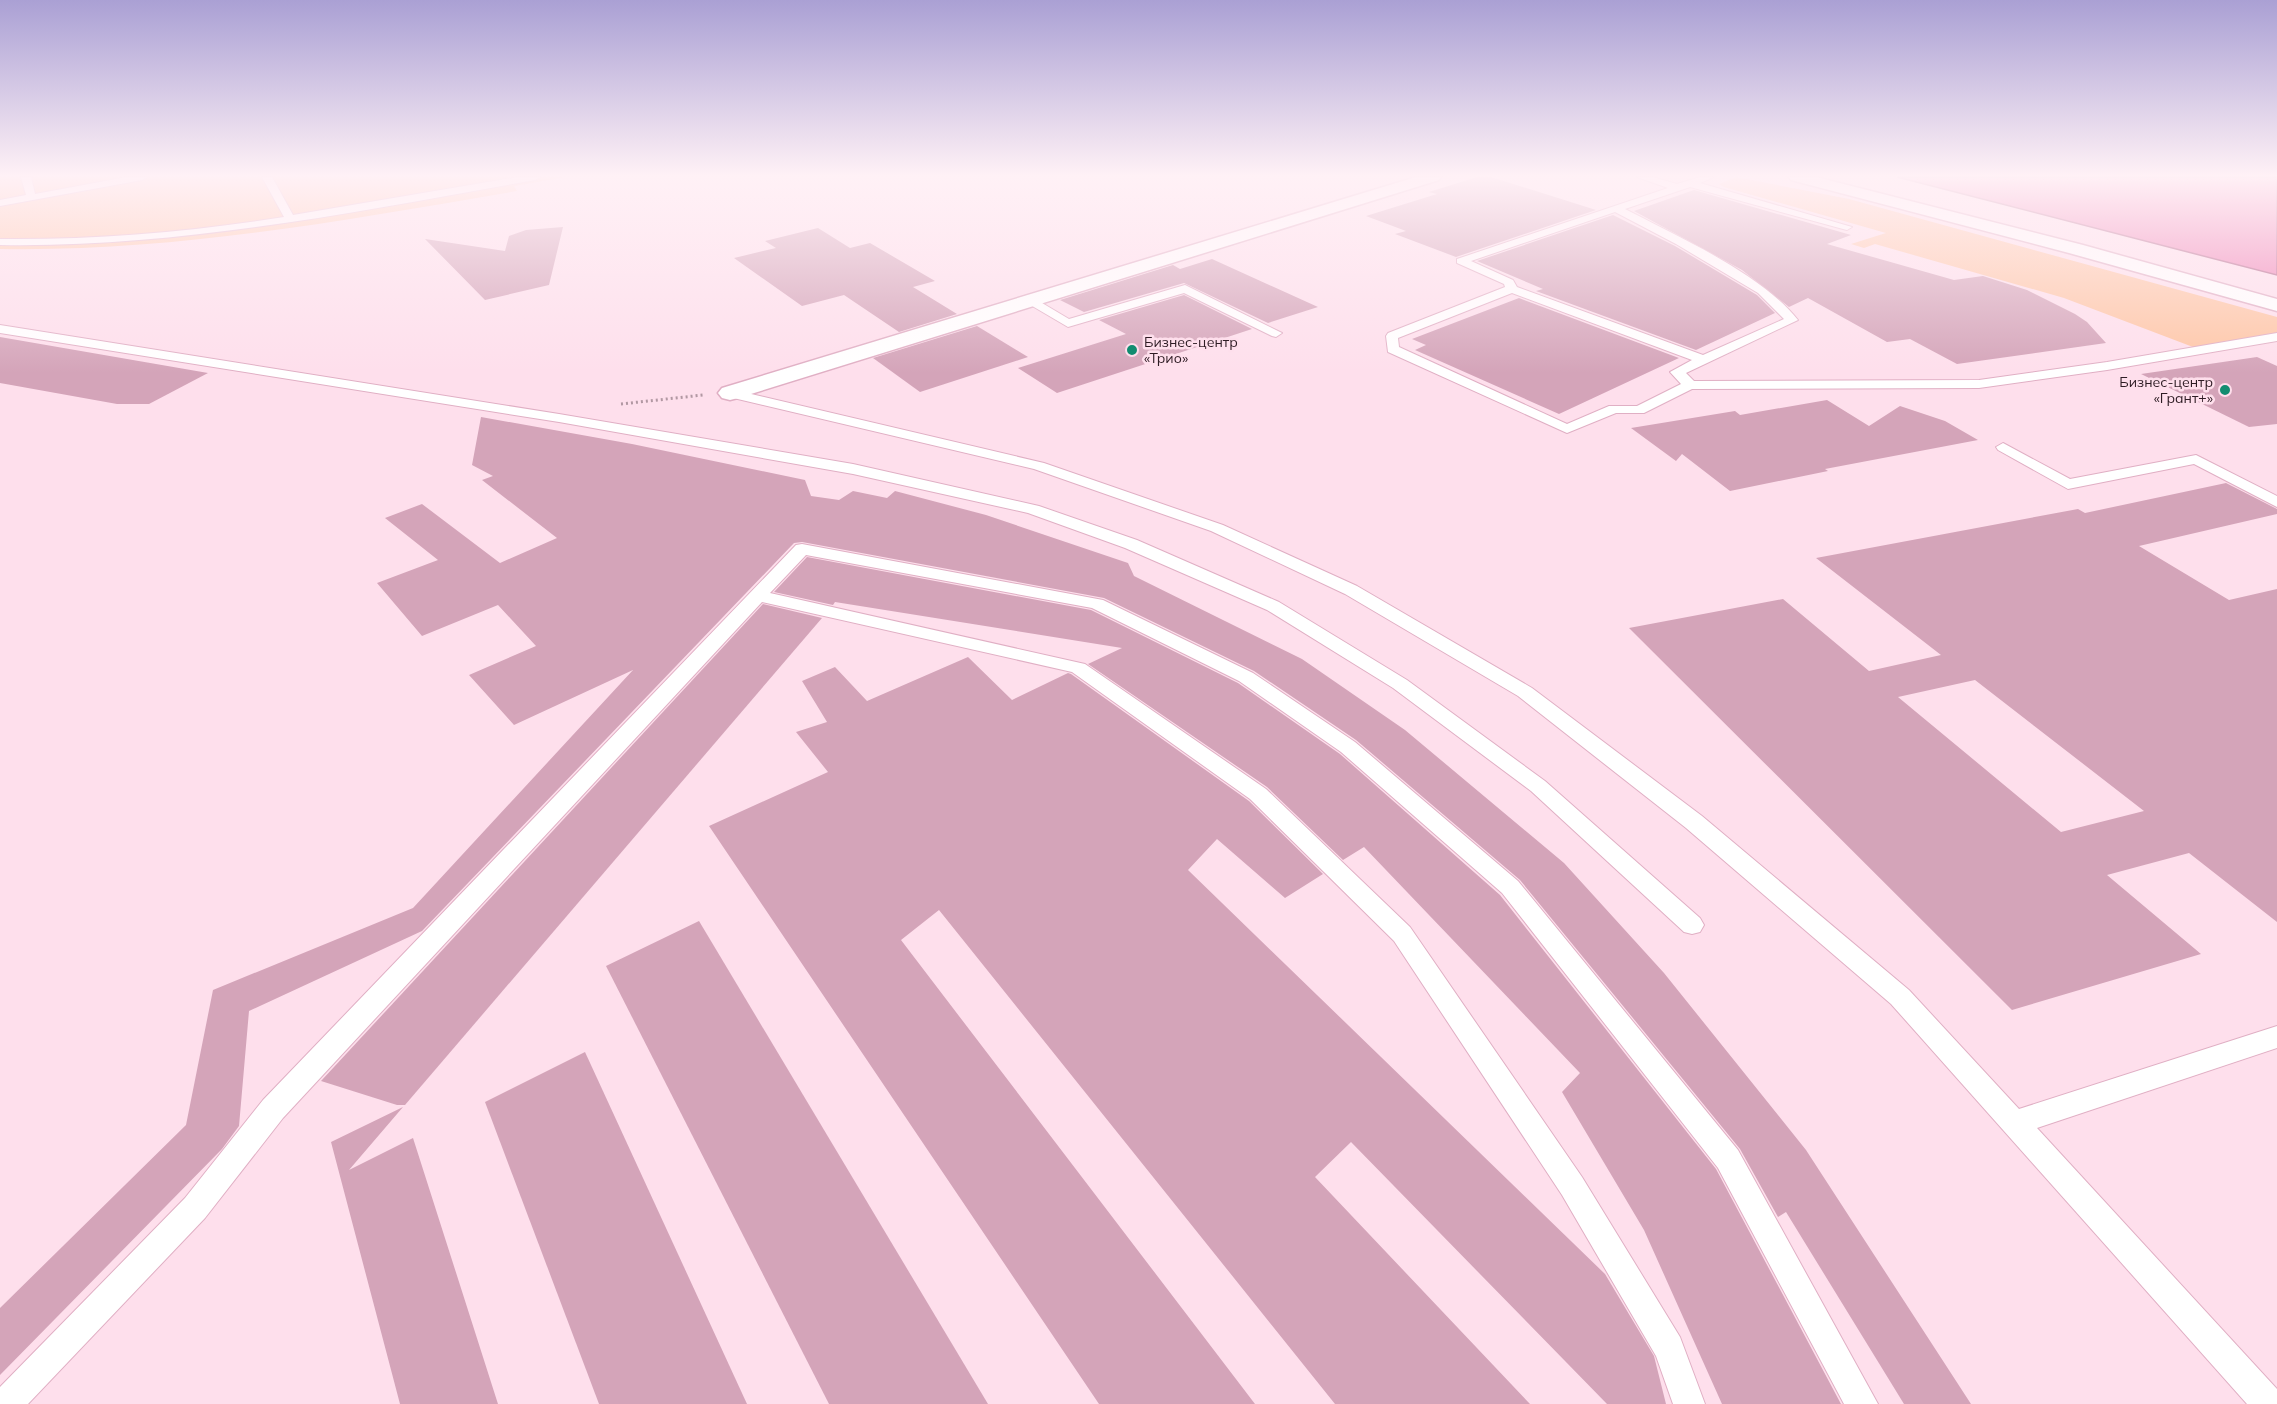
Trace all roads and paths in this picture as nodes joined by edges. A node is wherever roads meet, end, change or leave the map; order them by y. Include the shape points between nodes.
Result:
1 (1217, 243) edge
2 (1515, 243) edge
3 (1681, 243) edge
4 (2052, 243) edge
5 (2083, 243) edge
6 (1512, 289) junction
7 (2277, 293) edge
8 (1028, 300) junction
9 (2277, 305) edge
10 (0, 329) edge
11 (1276, 333) dead end
12 (2277, 337) edge
13 (1701, 359) junction
14 (1690, 385) junction
15 (730, 393) junction
16 (612, 406) dead end
17 (2003, 447) dead end
18 (2277, 502) edge
19 (758, 596) junction
20 (1692, 924) dead end
21 (2277, 1037) edge
22 (2015, 1123) junction
23 (6, 1404) edge
24 (1689, 1404) edge
25 (1862, 1404) edge
26 (2269, 1404) edge

1 - 8 main road
2 - 6 lane via 1461,261 1509,282
3 - 13 lane via 1762,290 1792,321
4 - 9 main road
5 - 7 main road
6 - 13 lane
6 - 14 lane via 1392,336 1393,349 1567,429 1614,409 1639,410
8 - 11 lane via 1068,323 1185,289
8 - 15 main road
10 - 20 lane via 854,469 1033,508 1131,544 1273,606 1400,684 1538,786
12 - 14 lane via 1979,384
13 - 14 lane via 1677,372
15 - 16 path
15 - 22 lane via 1039,466 1217,528 1351,590 1525,692 1694,822 1900,997
17 - 18 lane via 2068,483 2196,459
19 - 23 lane via 273,1109 195,1208
19 - 24 lane via 1078,668 1258,794 1402,934 1572,1186 1669,1348
19 - 25 lane via 802,549 1097,604 1246,677 1348,747 1510,887 1728,1159
21 - 22 lane
22 - 26 lane

